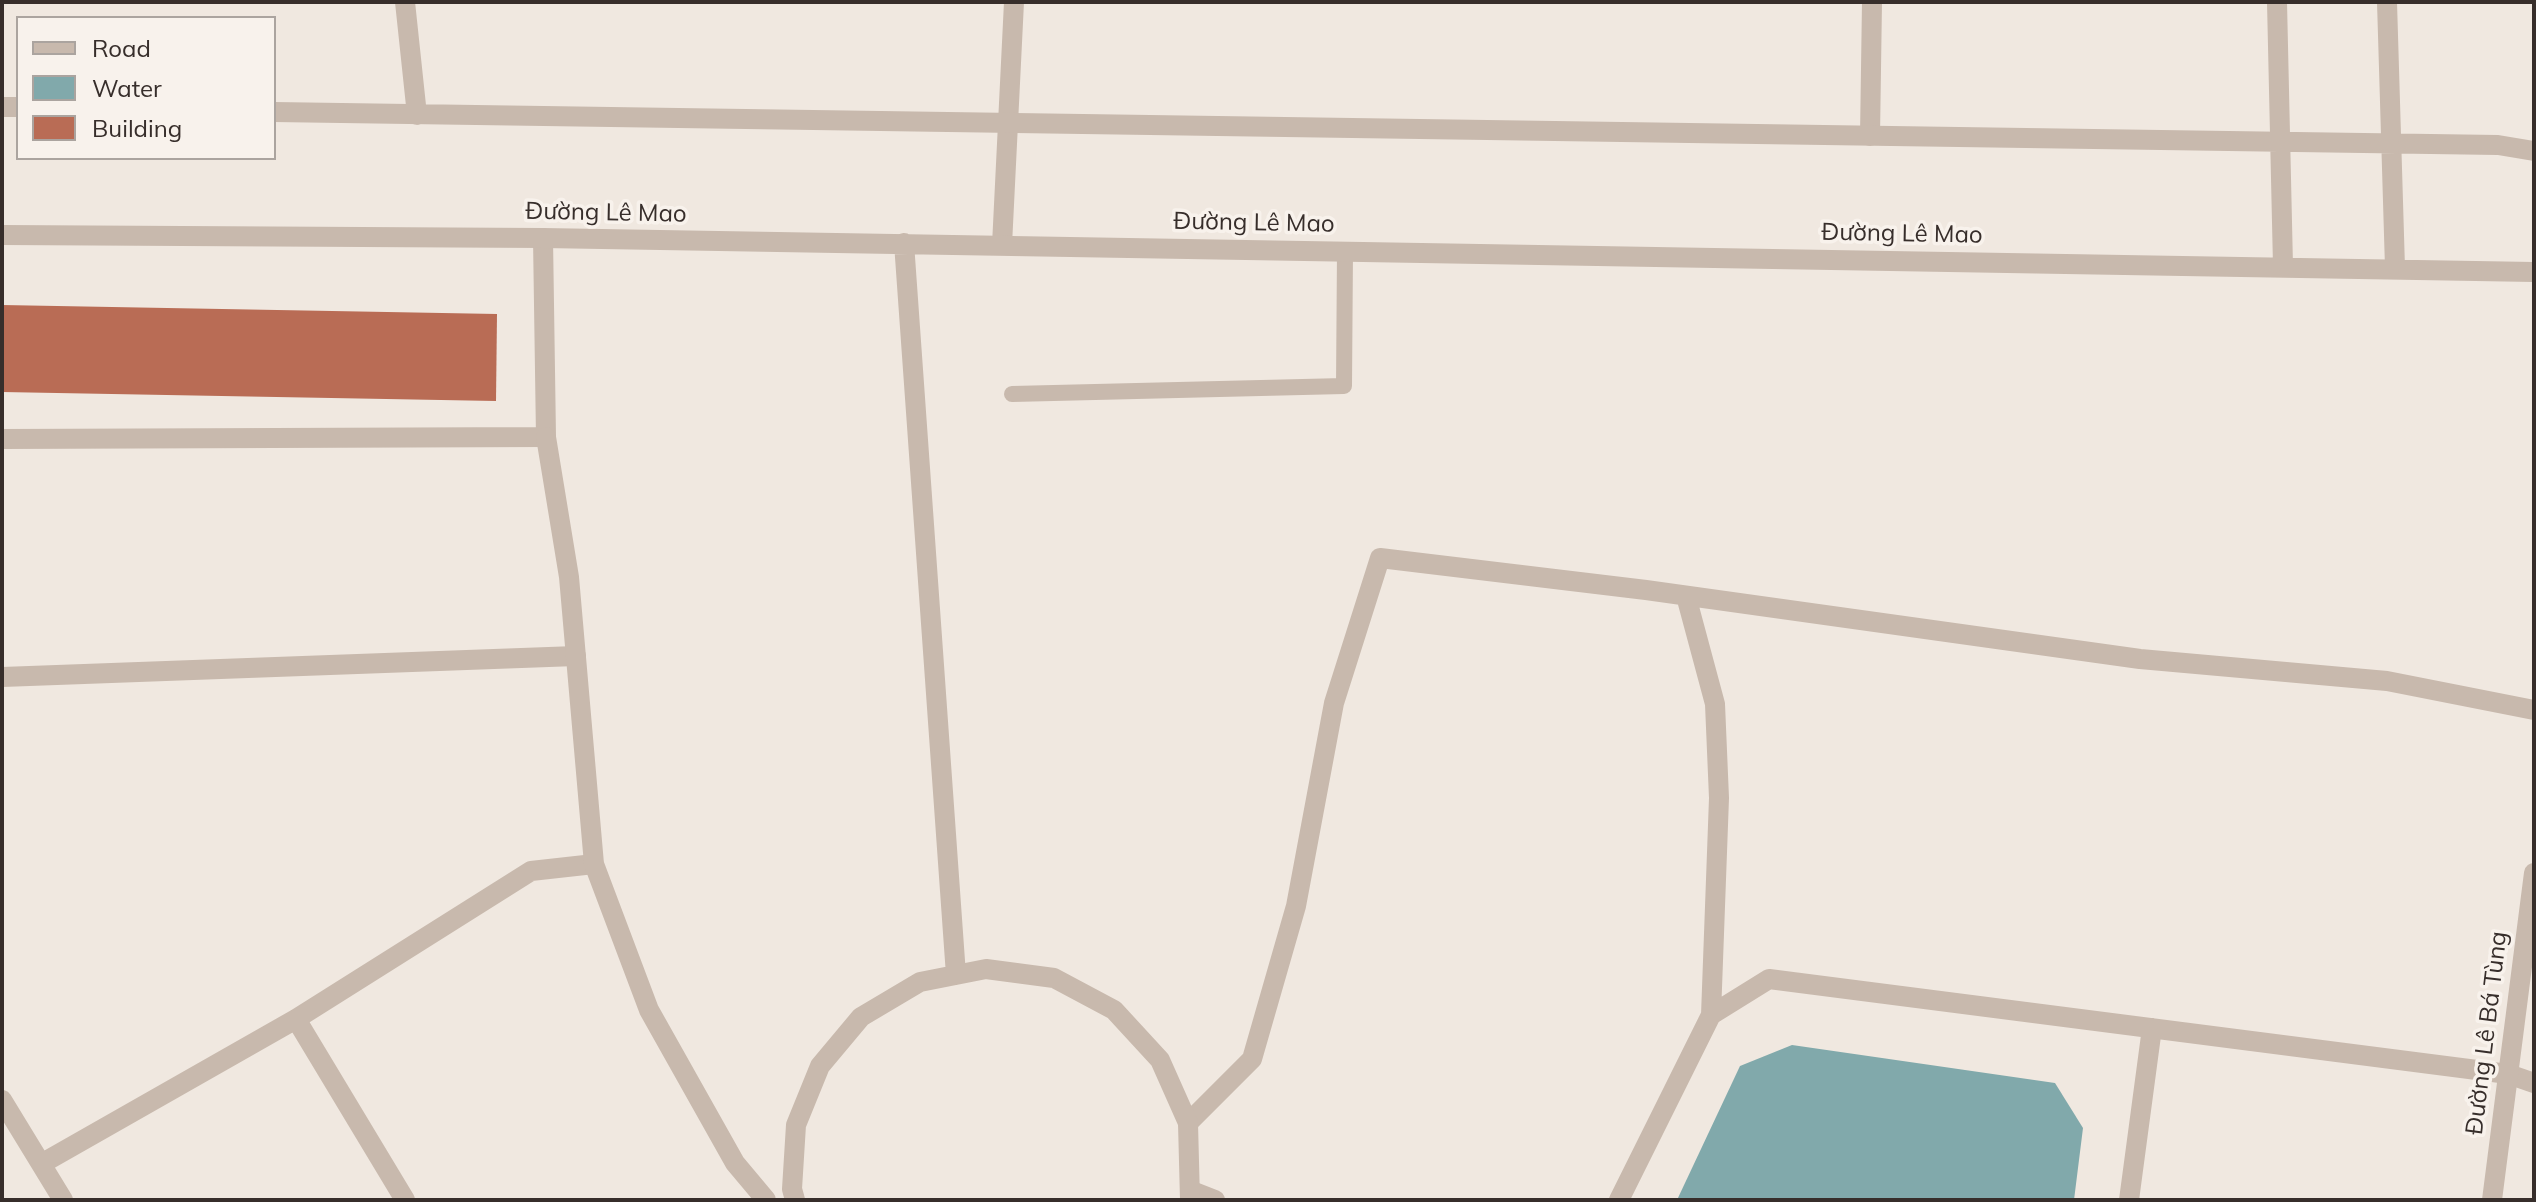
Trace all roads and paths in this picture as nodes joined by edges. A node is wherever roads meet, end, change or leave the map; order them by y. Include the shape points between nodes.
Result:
1 (405, 2) edge
2 (1014, 2) edge
3 (1872, 2) edge
4 (2277, 2) edge
5 (2387, 2) edge
6 (276, 112) edge
7 (417, 115) junction
8 (1009, 123) junction
9 (1870, 136) junction
10 (2280, 142) junction
11 (2391, 144) junction
12 (2534, 151) edge
13 (2, 235) edge
14 (543, 238) junction
15 (904, 243) junction
16 (1002, 245) junction
17 (1345, 251) junction
18 (2283, 266) junction
19 (2395, 268) junction
20 (2534, 272) edge
21 (1012, 394) dead end
22 (546, 437) junction
23 (2, 439) edge
24 (1686, 596) junction
25 (576, 656) junction
26 (2, 677) edge
27 (2534, 710) edge
28 (594, 864) junction
29 (2534, 873) edge
30 (956, 975) junction
31 (1711, 1015) junction
32 (296, 1019) junction
33 (2152, 1028) junction
34 (2508, 1074) junction
35 (2534, 1083) edge
36 (2, 1100) edge
37 (1188, 1123) junction
38 (41, 1164) junction
39 (1191, 1196) edge
40 (63, 1200) edge
41 (405, 1200) edge
42 (766, 1200) edge
43 (795, 1200) edge
44 (1215, 1200) edge
45 (1619, 1200) edge
46 (2129, 1200) edge
47 (2492, 1200) edge

1 - 7 street
2 - 8 street
3 - 9 street
4 - 10 street
5 - 11 street
6 - 7 street
7 - 8 street
8 - 9 street
8 - 16 street
9 - 10 street
10 - 11 street
10 - 18 street
11 - 12 street via 2498,145
11 - 19 street
13 - 14 street, Đường Lê Mao
14 - 15 street, Đường Lê Mao
14 - 22 street
15 - 16 street, Đường Lê Mao
15 - 30 street
16 - 17 street, Đường Lê Mao
17 - 18 street, Đường Lê Mao
17 - 21 lane via 1344,386
18 - 19 street, Đường Lê Mao
19 - 20 street, Đường Lê Mao
22 - 23 street
22 - 25 street
24 - 27 street via 2140,659 2387,681
24 - 31 street via 1715,704 1719,798
24 - 37 street via 1380,558 1334,703 1296,906 1252,1059
25 - 26 street
25 - 28 street
28 - 32 street via 531,871
28 - 42 street via 649,1010 735,1163
29 - 34 street, Đường Lê Bá Tùng
30 - 37 street via 986,969 1054,978 1114,1010 1160,1060
30 - 43 street via 920,982 861,1017 820,1066 796,1125
31 - 33 street via 1769,979
31 - 45 street
32 - 38 street
32 - 41 street
33 - 34 street
33 - 46 street
34 - 35 street
34 - 47 street, Đường Lê Bá Tùng
36 - 38 street
37 - 39 street
38 - 40 street
39 - 44 street

